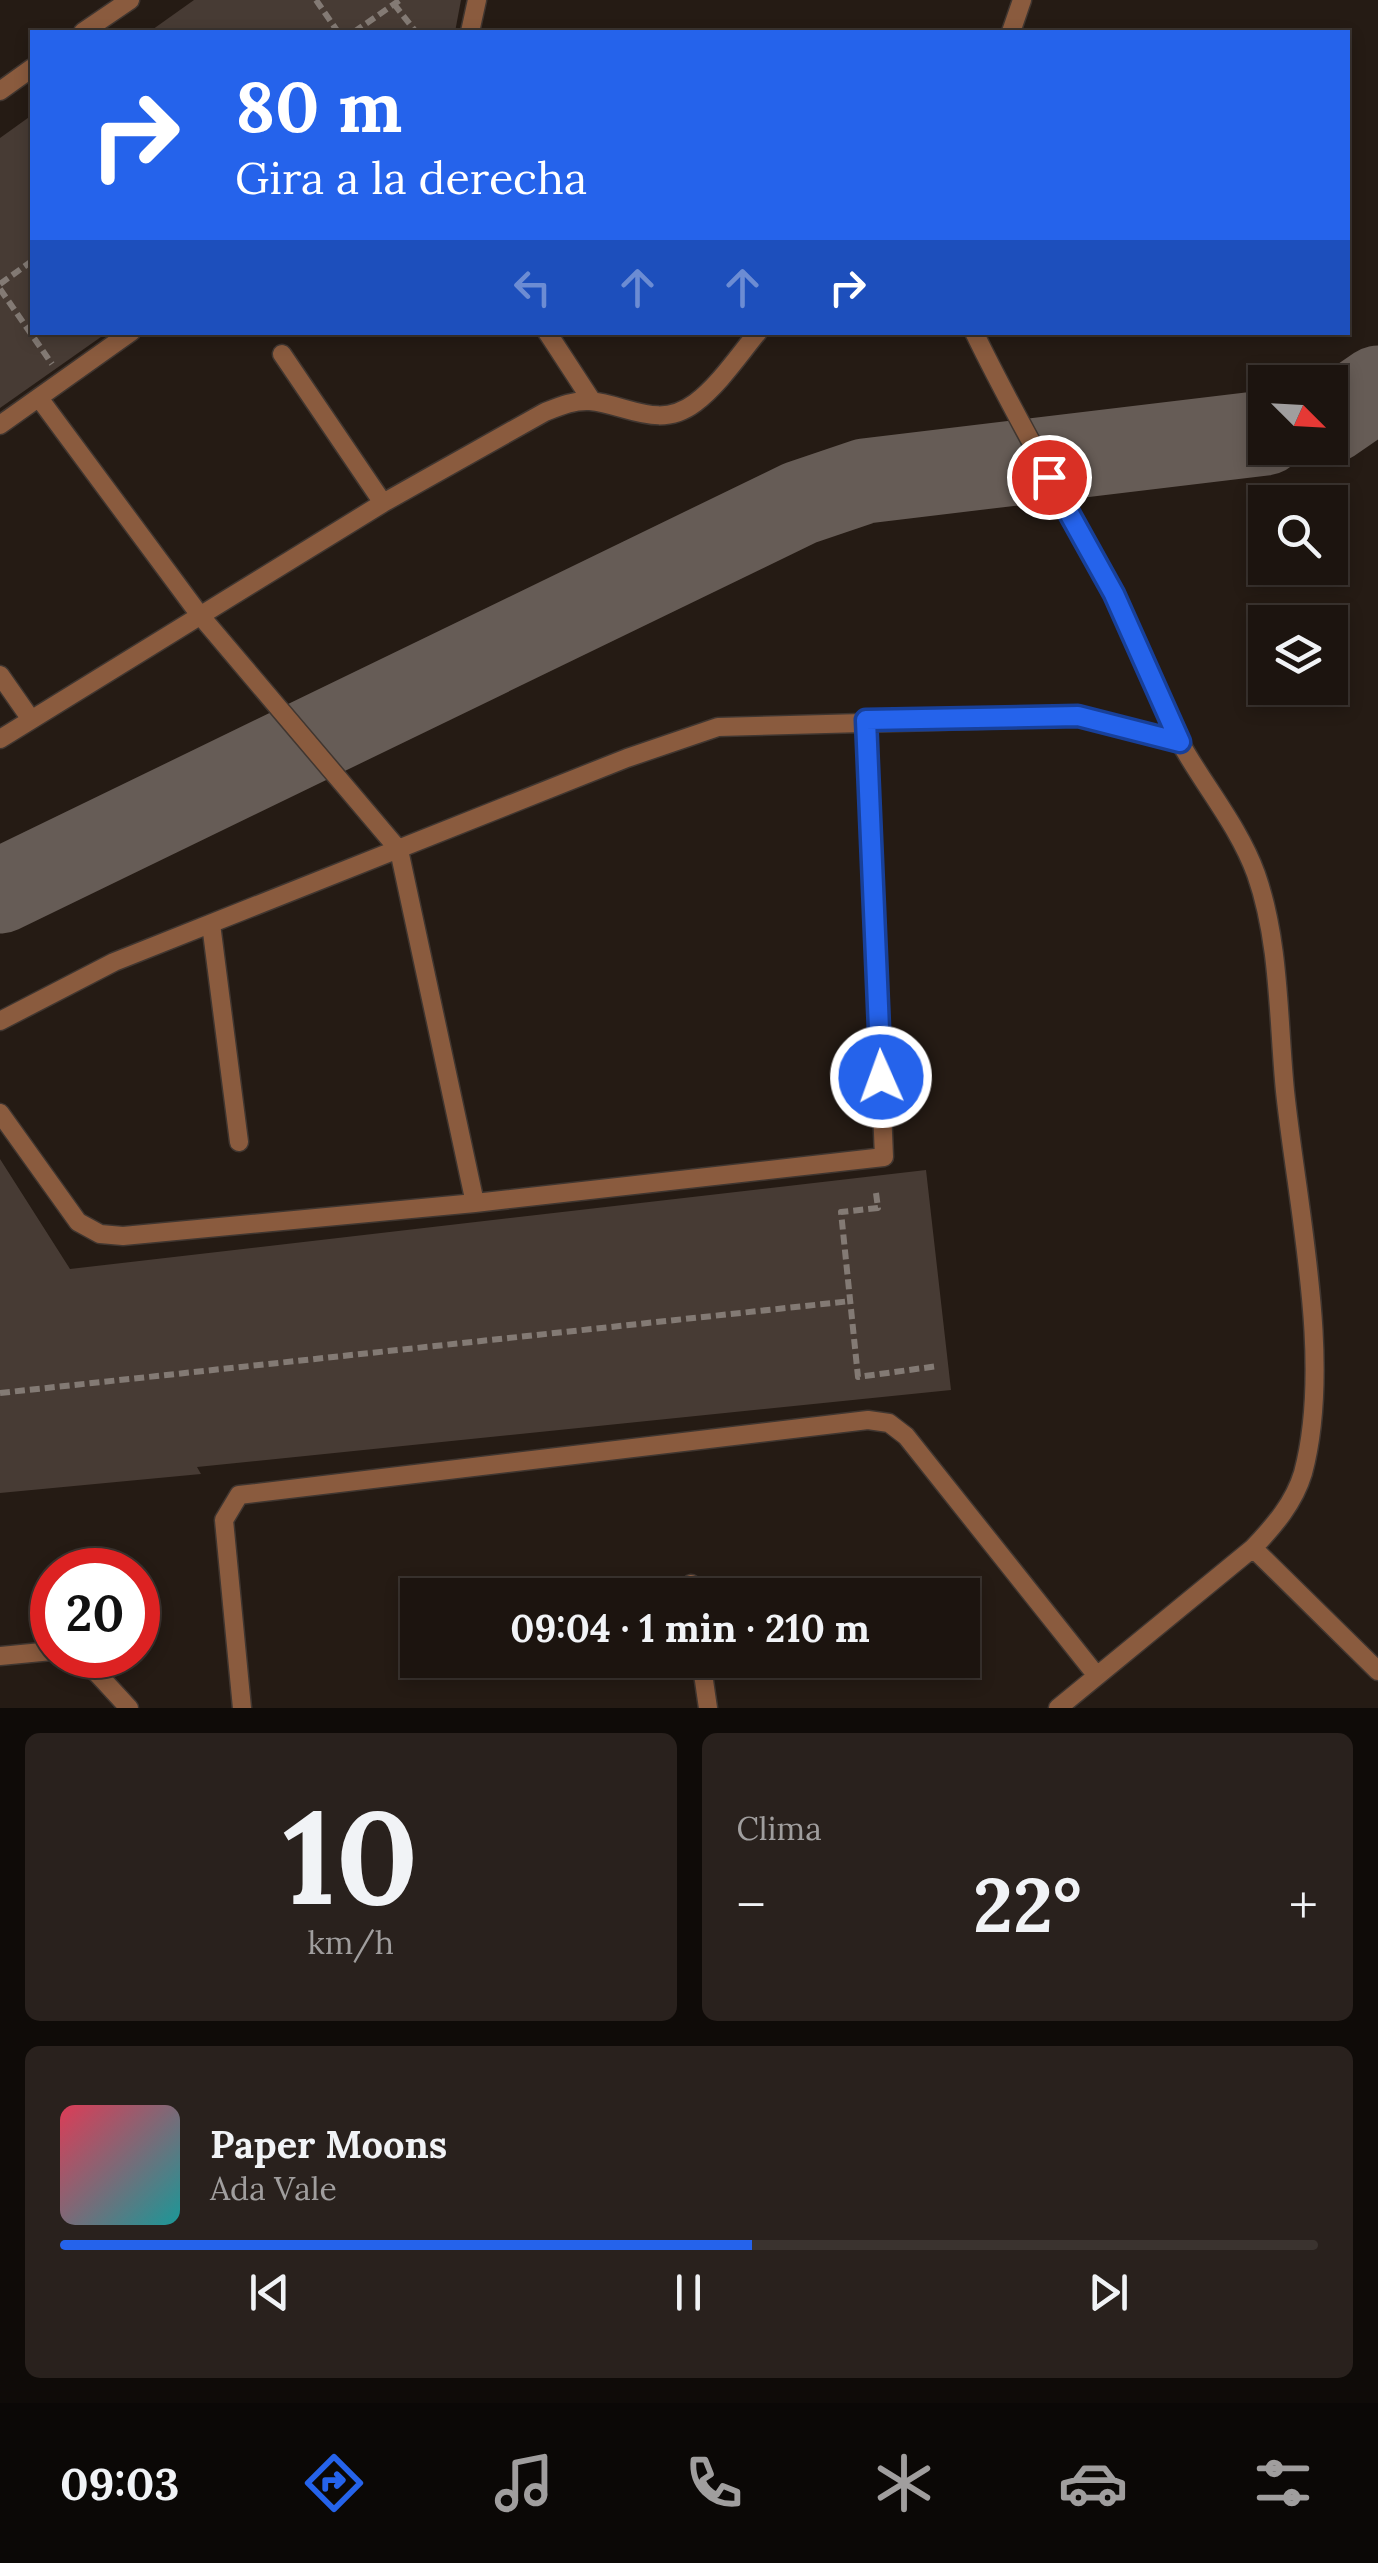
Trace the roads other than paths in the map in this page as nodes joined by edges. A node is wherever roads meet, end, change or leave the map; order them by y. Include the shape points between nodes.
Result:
1 (130, 0) edge
2 (477, 0) edge
3 (1022, 0) edge
4 (86, 30) edge
5 (470, 30) edge
6 (1012, 30) edge
7 (30, 69) edge
8 (0, 90) edge
9 (128, 335) edge
10 (548, 335) edge
11 (755, 335) edge
12 (975, 335) edge
13 (282, 354) dead end
14 (39, 398) junction
15 (592, 401) junction
16 (0, 425) edge
17 (382, 503) junction
18 (199, 614) junction
19 (0, 676) edge
20 (30, 718) junction
21 (866, 720) junction
22 (0, 739) edge
23 (1180, 742) junction
24 (399, 850) junction
25 (210, 924) junction
26 (0, 1021) edge
27 (0, 1113) edge
28 (239, 1142) dead end
29 (474, 1203) junction
30 (1253, 1548) junction
31 (30, 1653) edge
32 (0, 1656) edge
33 (1378, 1672) edge
34 (1097, 1676) junction
35 (101, 1678) edge
36 (704, 1678) edge
37 (129, 1708) edge
38 (242, 1708) edge
39 (708, 1708) edge
40 (1058, 1708) edge

1 - 4 lane
2 - 5 lane
3 - 6 lane
7 - 8 lane
9 - 14 lane
10 - 15 lane
11 - 15 lane via 697,402 678,413 651,417
12 - 23 lane via 1114,594
13 - 17 lane
14 - 16 lane
14 - 18 lane
15 - 17 lane via 545,412
17 - 18 lane
18 - 20 lane
18 - 24 lane
19 - 20 lane
20 - 22 lane
21 - 23 lane via 1078,716
21 - 24 lane via 718,728
21 - 29 lane via 884,1157
23 - 30 lane via 1250,860 1270,928 1312,1328 1314,1399 1302,1476 1282,1516
24 - 25 lane
24 - 29 lane
25 - 26 lane via 114,962
25 - 28 lane
27 - 29 lane via 78,1222 100,1234
30 - 33 lane
30 - 34 lane
31 - 32 lane
34 - 38 lane via 906,1436 890,1423 868,1420 239,1495 224,1520
34 - 40 lane
35 - 37 lane
36 - 39 lane

